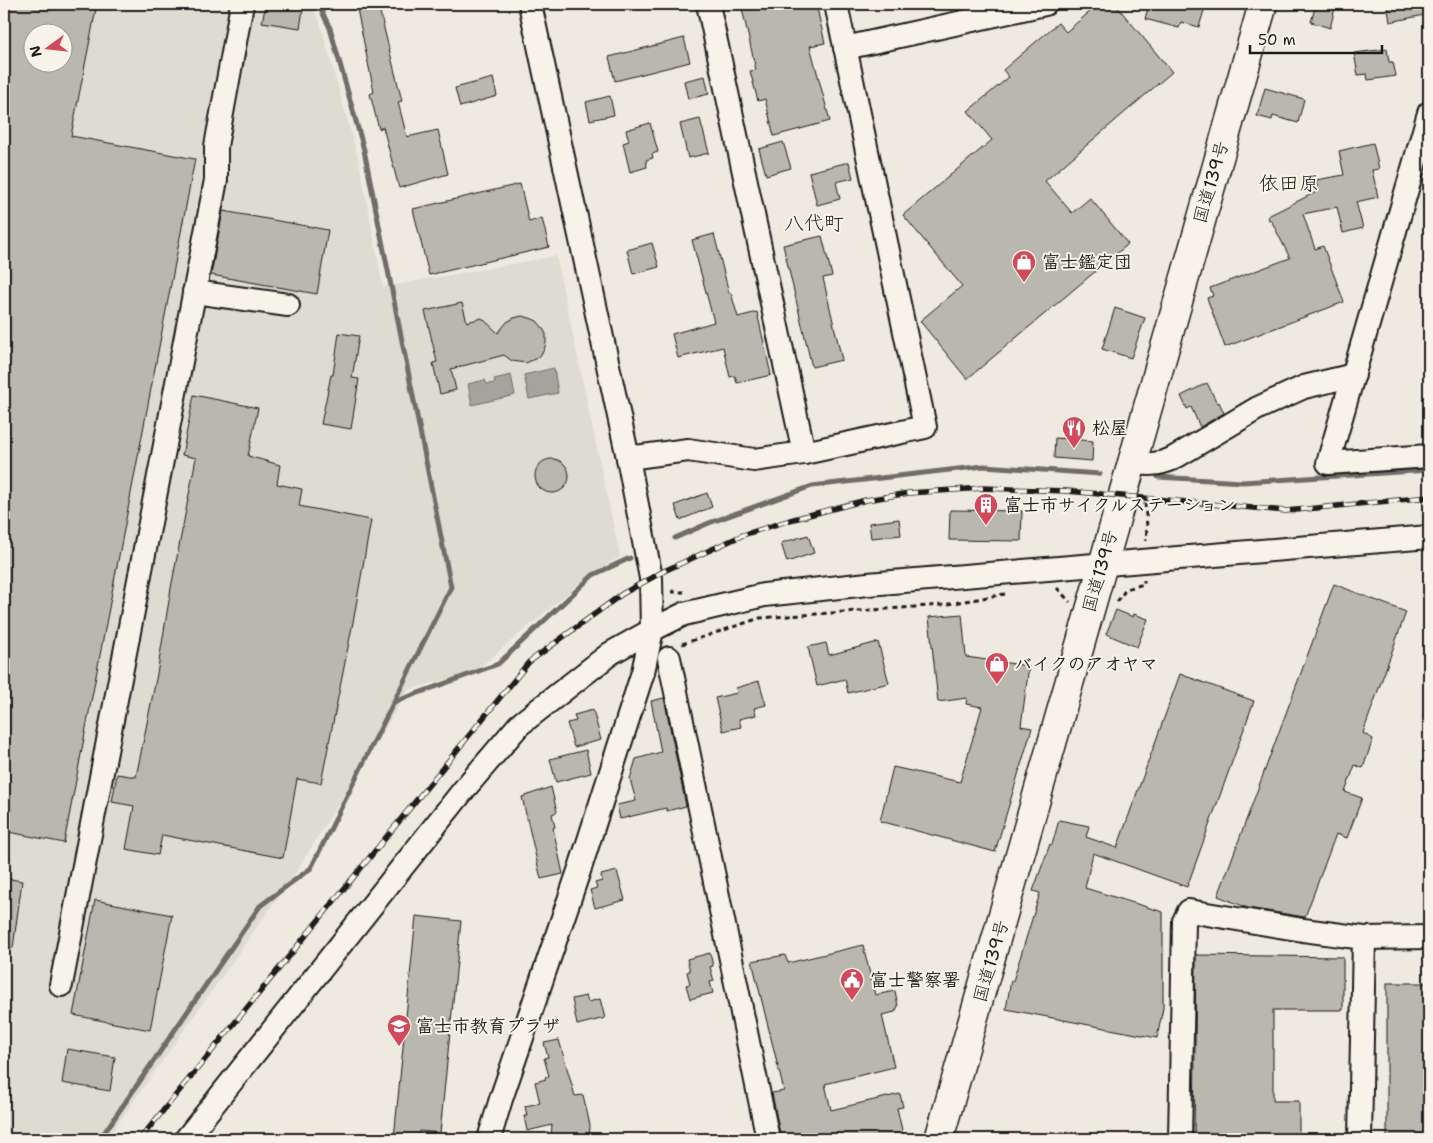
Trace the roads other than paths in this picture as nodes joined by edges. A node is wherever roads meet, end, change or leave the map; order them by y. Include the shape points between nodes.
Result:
1 (242, 4) edge
2 (530, 4) edge
3 (708, 4) edge
4 (836, 4) edge
5 (1045, 4) edge
6 (1263, 4) edge
7 (845, 48) junction
8 (1429, 113) edge
9 (194, 292) junction
10 (288, 304) dead end
11 (1354, 375) junction
12 (804, 453) junction
13 (1429, 456) edge
14 (628, 458) junction
15 (1132, 462) junction
16 (1429, 537) edge
17 (1102, 563) junction
18 (652, 630) junction
19 (669, 658) dead end
20 (1429, 937) edge
21 (1364, 938) junction
22 (61, 985) dead end
23 (186, 1139) edge
24 (489, 1139) edge
25 (768, 1139) edge
26 (939, 1139) edge
27 (1180, 1139) edge
28 (1360, 1139) edge

1 - 9 street via 216,146 216,180
2 - 14 street
3 - 12 street
4 - 7 street
5 - 7 street
6 - 15 highway, 国道139号
7 - 12 street via 924,427
8 - 11 street
9 - 10 street
9 - 22 street
11 - 13 street via 1328,464
11 - 15 street via 1304,387 1258,408 1172,460 1156,465
12 - 14 street via 754,460 688,450
14 - 18 street via 651,578
15 - 17 highway, 国道139号
16 - 17 street
17 - 18 street via 764,595 684,614
17 - 26 highway, 国道139号
18 - 23 street via 611,653 519,724
18 - 24 street via 643,672
19 - 25 street
20 - 21 street
21 - 27 street via 1189,911 1184,921
21 - 28 street

